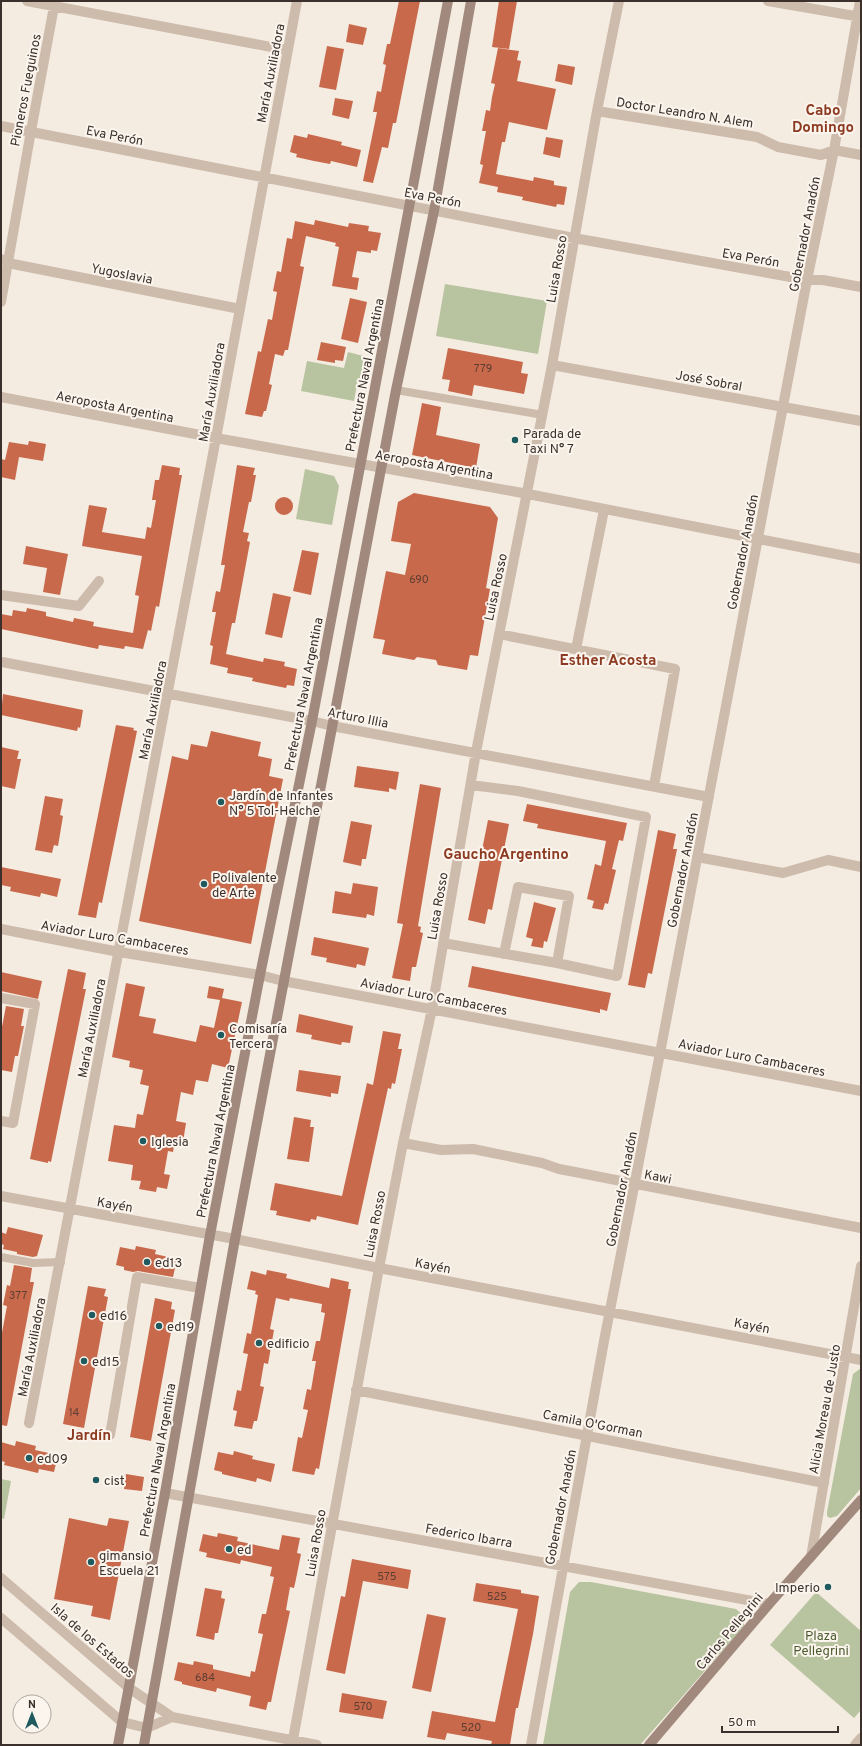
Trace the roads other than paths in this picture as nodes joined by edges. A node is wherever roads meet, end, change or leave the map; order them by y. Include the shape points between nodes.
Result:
1 (27, 1) edge
2 (297, 1) edge
3 (448, 1) edge
4 (471, 1) edge
5 (619, 1) edge
6 (768, 1) edge
7 (860, 1) edge
8 (55, 4) edge
9 (859, 17) edge
10 (287, 50) junction
11 (597, 111) junction
12 (1, 126) edge
13 (30, 131) junction
14 (834, 150) junction
15 (861, 155) edge
16 (263, 178) junction
17 (409, 206) junction
18 (434, 211) junction
19 (574, 238) junction
20 (5, 261) edge
21 (807, 280) junction
22 (861, 287) edge
23 (1, 302) edge
24 (240, 309) junction
25 (552, 365) junction
26 (396, 390) junction
27 (1, 397) edge
28 (783, 406) junction
29 (543, 415) junction
30 (861, 421) edge
31 (216, 438) junction
32 (361, 464) junction
33 (382, 468) junction
34 (528, 494) junction
35 (604, 510) junction
36 (758, 540) junction
37 (861, 559) edge
38 (99, 581) dead end
39 (1, 595) edge
40 (499, 634) junction
41 (576, 650) junction
42 (2, 662) dead end
43 (168, 694) junction
44 (312, 721) junction
45 (332, 726) junction
46 (476, 752) junction
47 (471, 785) junction
48 (654, 786) junction
49 (709, 797) junction
50 (697, 857) junction
51 (861, 867) edge
52 (1, 929) edge
53 (444, 943) junction
54 (119, 952) junction
55 (504, 954) junction
56 (557, 963) junction
57 (260, 975) junction
58 (283, 981) junction
59 (1, 998) edge
60 (432, 1009) junction
61 (660, 1053) junction
62 (861, 1091) edge
63 (1, 1121) edge
64 (403, 1143) junction
65 (635, 1184) junction
66 (1, 1196) edge
67 (70, 1209) junction
68 (861, 1228) edge
69 (210, 1235) junction
70 (235, 1239) junction
71 (1, 1257) edge
72 (61, 1262) junction
73 (861, 1266) edge
74 (379, 1268) junction
75 (200, 1288) junction
76 (609, 1312) junction
77 (846, 1356) junction
78 (861, 1360) edge
79 (356, 1390) junction
80 (29, 1423) dead end
81 (110, 1435) dead end
82 (587, 1435) junction
83 (824, 1483) junction
84 (165, 1493) junction
85 (189, 1498) junction
86 (861, 1500) edge
87 (332, 1523) junction
88 (812, 1557) junction
89 (562, 1566) junction
90 (1, 1578) edge
91 (769, 1604) junction
92 (1, 1618) edge
93 (129, 1688) junction
94 (151, 1702) junction
95 (172, 1717) junction
96 (122, 1722) junction
97 (147, 1728) junction
98 (861, 1738) edge
99 (293, 1743) edge
100 (118, 1745) edge
101 (144, 1745) edge
102 (317, 1745) edge
103 (531, 1745) edge
104 (649, 1745) edge
105 (855, 1745) edge

1 - 8 street
2 - 10 street, María Auxiliadora
3 - 17 main road, Prefectura Naval Argentina
4 - 18 main road
5 - 11 street, Luisa Rosso
6 - 9 street
7 - 9 street, Gobernador Anadón
8 - 10 street
8 - 13 street, Pioneros Fueguinos
9 - 14 street, Gobernador Anadón
10 - 16 street, María Auxiliadora
11 - 14 street, Doctor Leandro N. Alem via 757,137 778,147 822,155
11 - 19 street, Luisa Rosso
12 - 13 street, Eva Perón
13 - 16 street, Eva Perón
13 - 20 street, Pioneros Fueguinos
14 - 15 street, Doctor Leandro N. Alem
14 - 21 street, Gobernador Anadón
16 - 17 street, Eva Perón
16 - 24 street, María Auxiliadora
17 - 18 street, Eva Perón
17 - 32 main road, Prefectura Naval Argentina
18 - 19 street, Eva Perón
18 - 26 main road
19 - 21 street, Eva Perón
19 - 25 street, Luisa Rosso
20 - 23 street, Pioneros Fueguinos
20 - 24 street, Yugoslavia
21 - 22 street, Eva Perón via 824,280
21 - 28 street, Gobernador Anadón
24 - 31 street, María Auxiliadora
25 - 28 street, José Sobral
25 - 29 street, Luisa Rosso
26 - 29 lane
26 - 33 main road
27 - 31 street, Aeroposta Argentina
28 - 30 street, José Sobral
28 - 36 street, Gobernador Anadón
29 - 34 street, Luisa Rosso
31 - 32 street, Aeroposta Argentina
31 - 43 street, María Auxiliadora
32 - 33 street, Aeroposta Argentina
32 - 44 main road, Prefectura Naval Argentina
33 - 34 street, Aeroposta Argentina
33 - 45 main road
34 - 35 street, Aeroposta Argentina
34 - 40 street, Luisa Rosso
35 - 36 street, Aeroposta Argentina
35 - 41 street
36 - 37 street, Aeroposta Argentina
36 - 49 street, Gobernador Anadón
38 - 39 street via 78,606
40 - 41 street
40 - 46 street, Luisa Rosso
41 - 48 street via 675,669
42 - 43 street, Arturo Illia
43 - 44 street, Arturo Illia
43 - 54 street, María Auxiliadora
44 - 45 street, Arturo Illia
44 - 57 main road, Prefectura Naval Argentina
45 - 46 street, Arturo Illia
45 - 58 main road
46 - 47 street, Luisa Rosso
46 - 48 street, Arturo Illia
47 - 53 street, Luisa Rosso
47 - 56 street via 518,791 646,817 617,976
48 - 49 street, Arturo Illia
49 - 50 street, Gobernador Anadón
50 - 51 street via 783,872 828,860
50 - 61 street, Gobernador Anadón
52 - 54 street, Aviador Luro Cambaceres
53 - 55 street
53 - 60 street, Luisa Rosso
54 - 57 street, Aviador Luro Cambaceres
54 - 67 street, María Auxiliadora
55 - 56 street
55 - 56 street via 518,887 525,888 569,896
57 - 58 street, Aviador Luro Cambaceres
57 - 69 main road, Prefectura Naval Argentina
58 - 60 street, Aviador Luro Cambaceres
58 - 70 main road
59 - 63 street via 35,1004 13,1123
60 - 61 street, Aviador Luro Cambaceres
60 - 64 street, Luisa Rosso
61 - 62 street, Aviador Luro Cambaceres
61 - 65 street, Gobernador Anadón
64 - 65 street, Kawi via 441,1150 473,1149
64 - 74 street, Luisa Rosso
65 - 68 street, Kawi
65 - 76 street, Gobernador Anadón
66 - 67 street, Kayén
67 - 69 street, Kayén
67 - 72 street, María Auxiliadora
69 - 70 street, Kayén
69 - 75 main road, Prefectura Naval Argentina
70 - 74 street, Kayén
70 - 85 main road
71 - 72 lane via 33,1263
72 - 80 street, María Auxiliadora
73 - 77 street, Alicia Moreau de Justo
74 - 76 street, Kayén
74 - 79 street, Luisa Rosso
75 - 81 street via 137,1277
75 - 84 main road, Prefectura Naval Argentina
76 - 77 street, Kayén
76 - 82 street, Gobernador Anadón
77 - 78 street, Kayén
77 - 83 street, Alicia Moreau de Justo
79 - 82 street, Camila O'Gorman
79 - 87 street, Luisa Rosso
82 - 83 street, Camila O'Gorman
82 - 89 street, Gobernador Anadón
83 - 88 street, Alicia Moreau de Justo
84 - 85 street, Federico Ibarra
84 - 93 main road, Prefectura Naval Argentina
85 - 87 street, Federico Ibarra
85 - 94 main road
86 - 88 main road, Carlos Pellegrini
87 - 89 street, Federico Ibarra
87 - 99 street, Luisa Rosso
88 - 91 main road, Carlos Pellegrini
89 - 91 street, Federico Ibarra
89 - 103 street, Gobernador Anadón
90 - 93 street, Isla de los Estados
91 - 104 main road, Carlos Pellegrini
92 - 96 street
93 - 94 street, Isla de los Estados
93 - 96 main road, Prefectura Naval Argentina
94 - 95 street, Isla de los Estados
94 - 97 main road
95 - 97 street
95 - 99 street, Isla de los Estados
96 - 97 street
96 - 100 main road, Prefectura Naval Argentina
97 - 101 main road
98 - 105 street
99 - 102 street, Isla de los Estados

